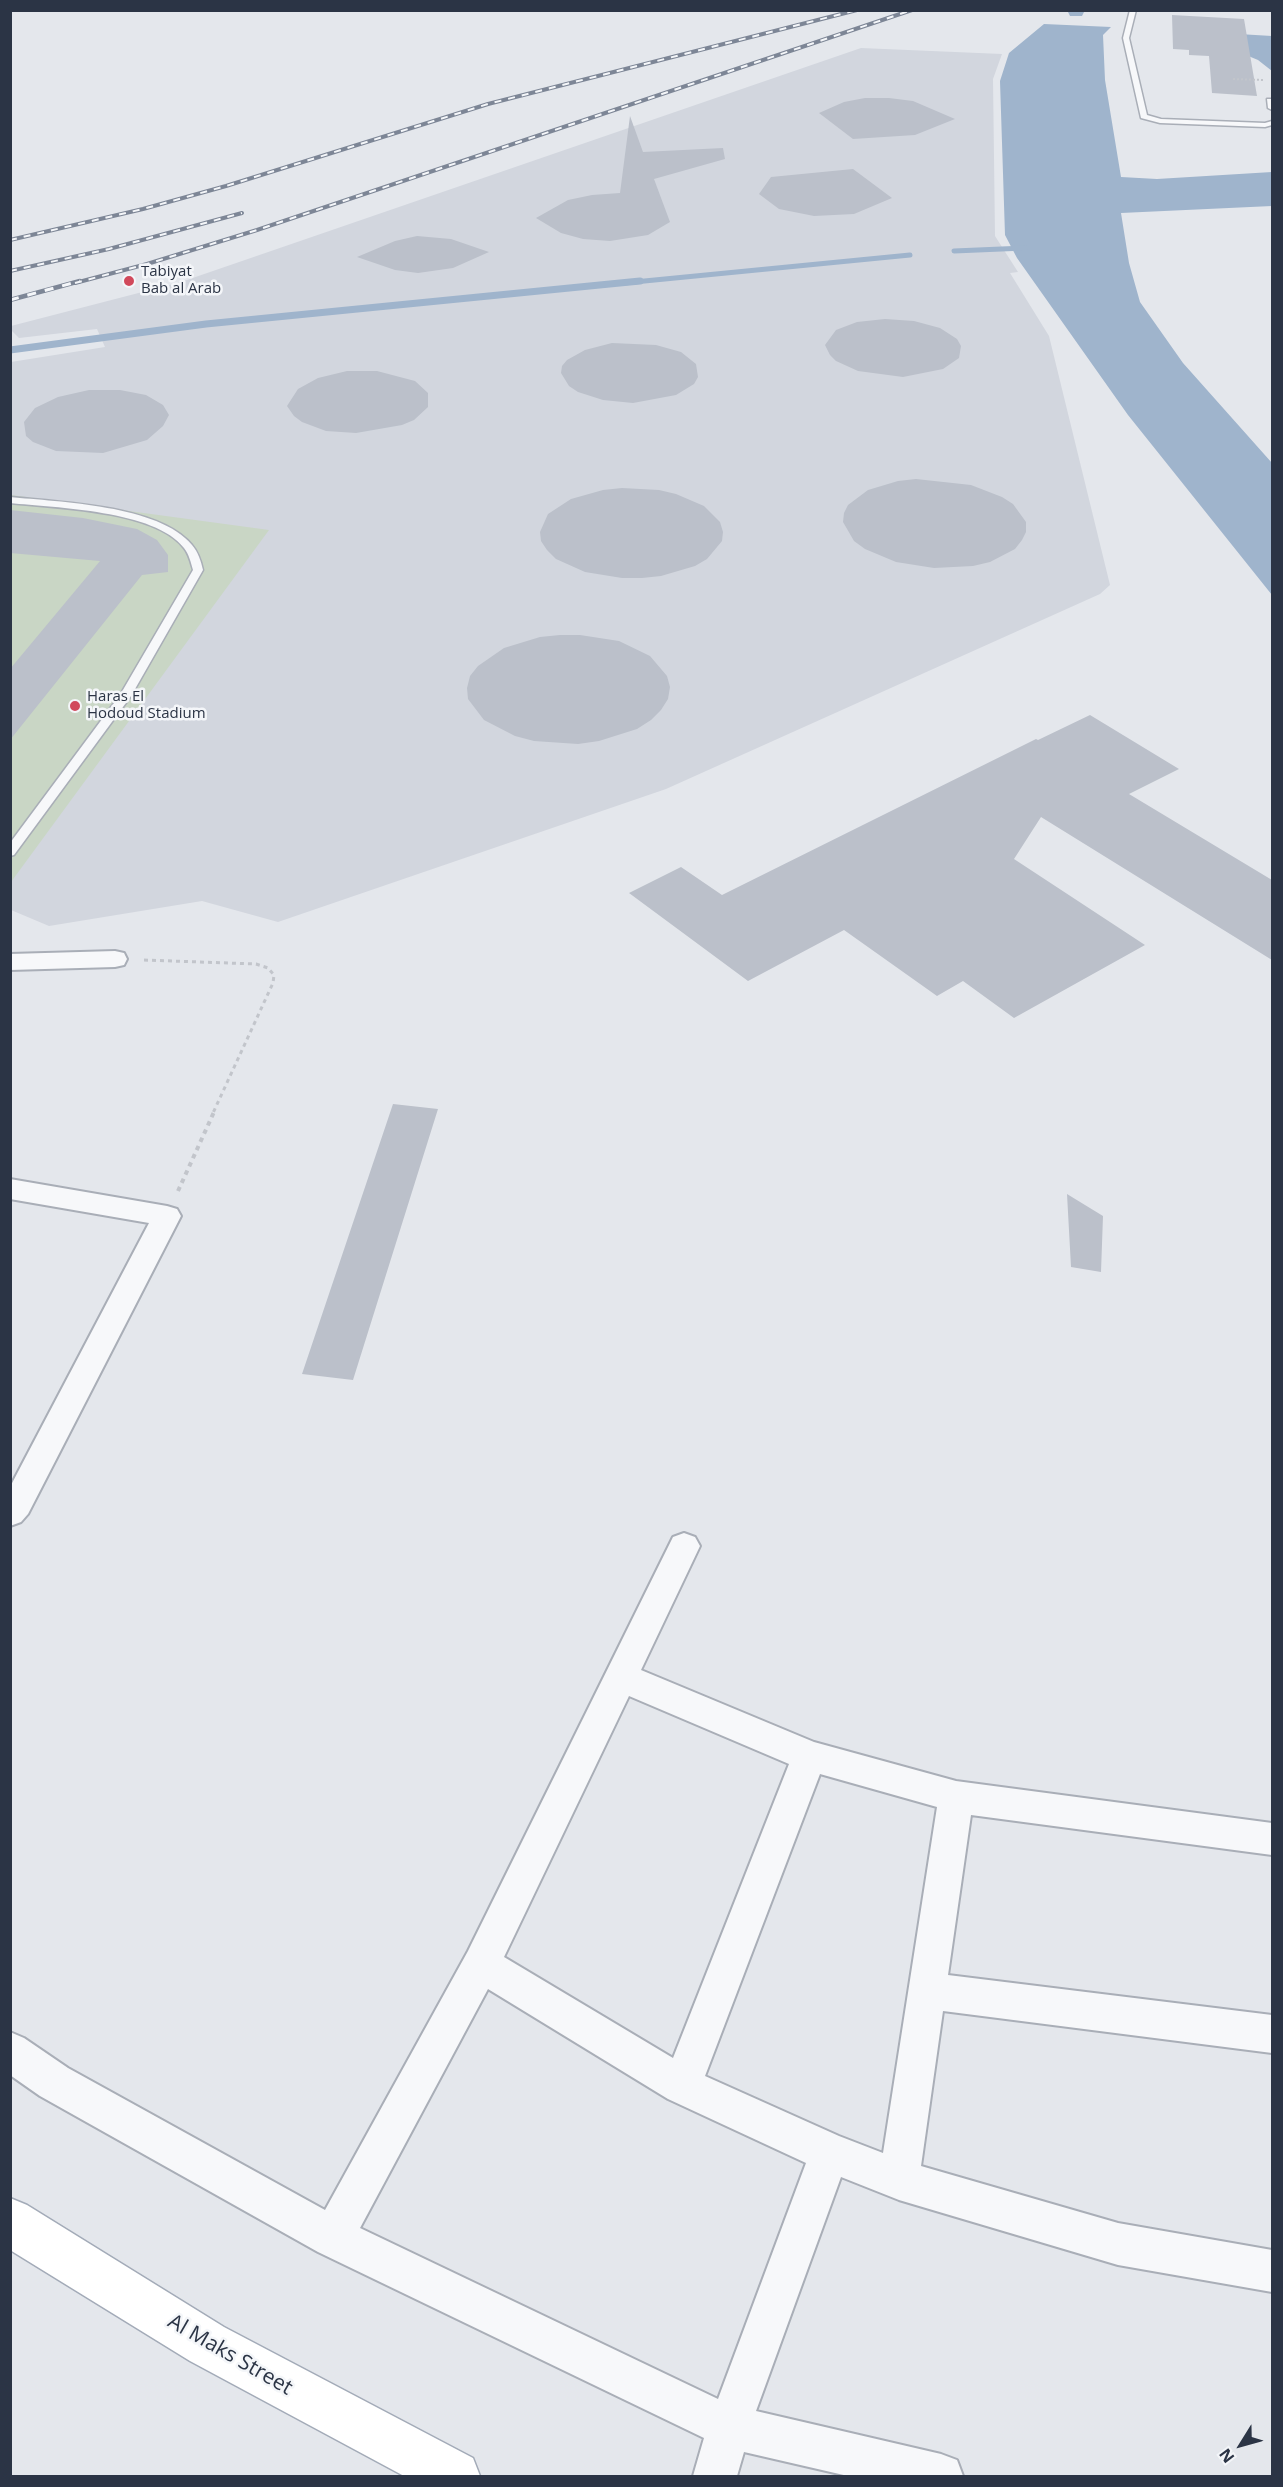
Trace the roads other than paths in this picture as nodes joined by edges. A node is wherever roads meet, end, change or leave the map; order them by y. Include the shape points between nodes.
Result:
1 (1133, 10) edge
2 (1272, 123) edge
3 (10, 500) edge
4 (10, 852) edge
5 (115, 958) road end
6 (10, 962) edge
7 (14, 1197) edge
8 (10, 1513) edge
9 (684, 1546) dead end
10 (619, 1676) junction
11 (810, 1756) junction
12 (956, 1797) junction
13 (1272, 1839) edge
14 (481, 1964) junction
15 (927, 1991) junction
16 (1272, 2034) edge
17 (10, 2051) edge
18 (682, 2085) junction
19 (830, 2153) junction
20 (899, 2180) junction
21 (10, 2222) edge
22 (333, 2237) junction
23 (1272, 2271) edge
24 (729, 2427) junction
25 (455, 2476) edge
26 (715, 2476) edge
27 (941, 2476) edge

1 - 2 lane via 1126,38 1144,116 1160,121
3 - 4 lane via 146,520 184,541 198,570 125,696
5 - 6 street
7 - 8 street via 167,1216
9 - 10 street
10 - 11 street
10 - 14 street
11 - 12 street
11 - 18 street
12 - 13 street
12 - 15 street
14 - 18 street
14 - 22 street
15 - 16 street
15 - 20 street
17 - 22 street via 54,2082
18 - 19 street
19 - 20 street
19 - 24 street
20 - 23 street via 1118,2244
21 - 25 main road, Al Maks Street via 207,2344
22 - 24 street
24 - 26 street
24 - 27 street

